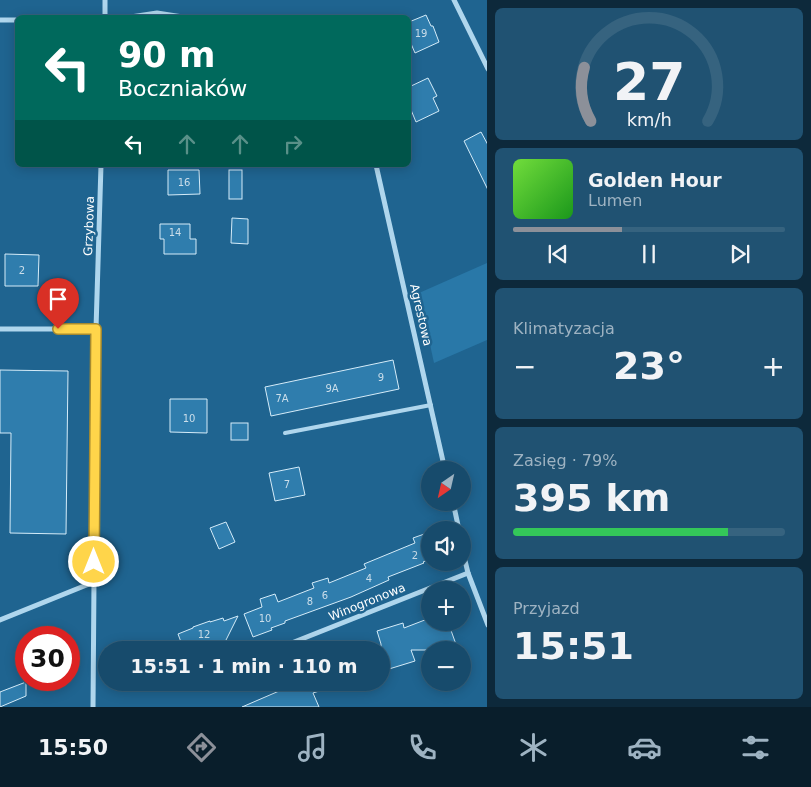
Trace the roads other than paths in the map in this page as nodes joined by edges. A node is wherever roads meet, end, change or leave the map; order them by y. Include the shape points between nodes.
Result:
1 (105, 0) edge
2 (454, 0) edge
3 (105, 15) edge
4 (140, 15) edge
5 (173, 15) edge
6 (0, 20) edge
7 (15, 20) edge
8 (487, 69) edge
9 (101, 167) edge
10 (376, 167) edge
11 (0, 329) edge
12 (96, 329) junction
13 (431, 406) junction
14 (285, 433) dead end
15 (444, 461) edge
16 (468, 573) joint
17 (94, 582) junction
18 (0, 620) edge
19 (487, 625) edge
20 (297, 641) edge
21 (93, 707) edge

1 - 3 street
2 - 8 street
4 - 5 street via 157,12
6 - 7 street
9 - 12 street, Grzybowa
10 - 13 street, Agrestowa
11 - 12 street
12 - 17 street, Grzybowa
13 - 14 lane
13 - 15 street, Agrestowa
16 - 19 street
16 - 20 street, Winogronowa
17 - 18 street
17 - 21 street, Grzybowa

